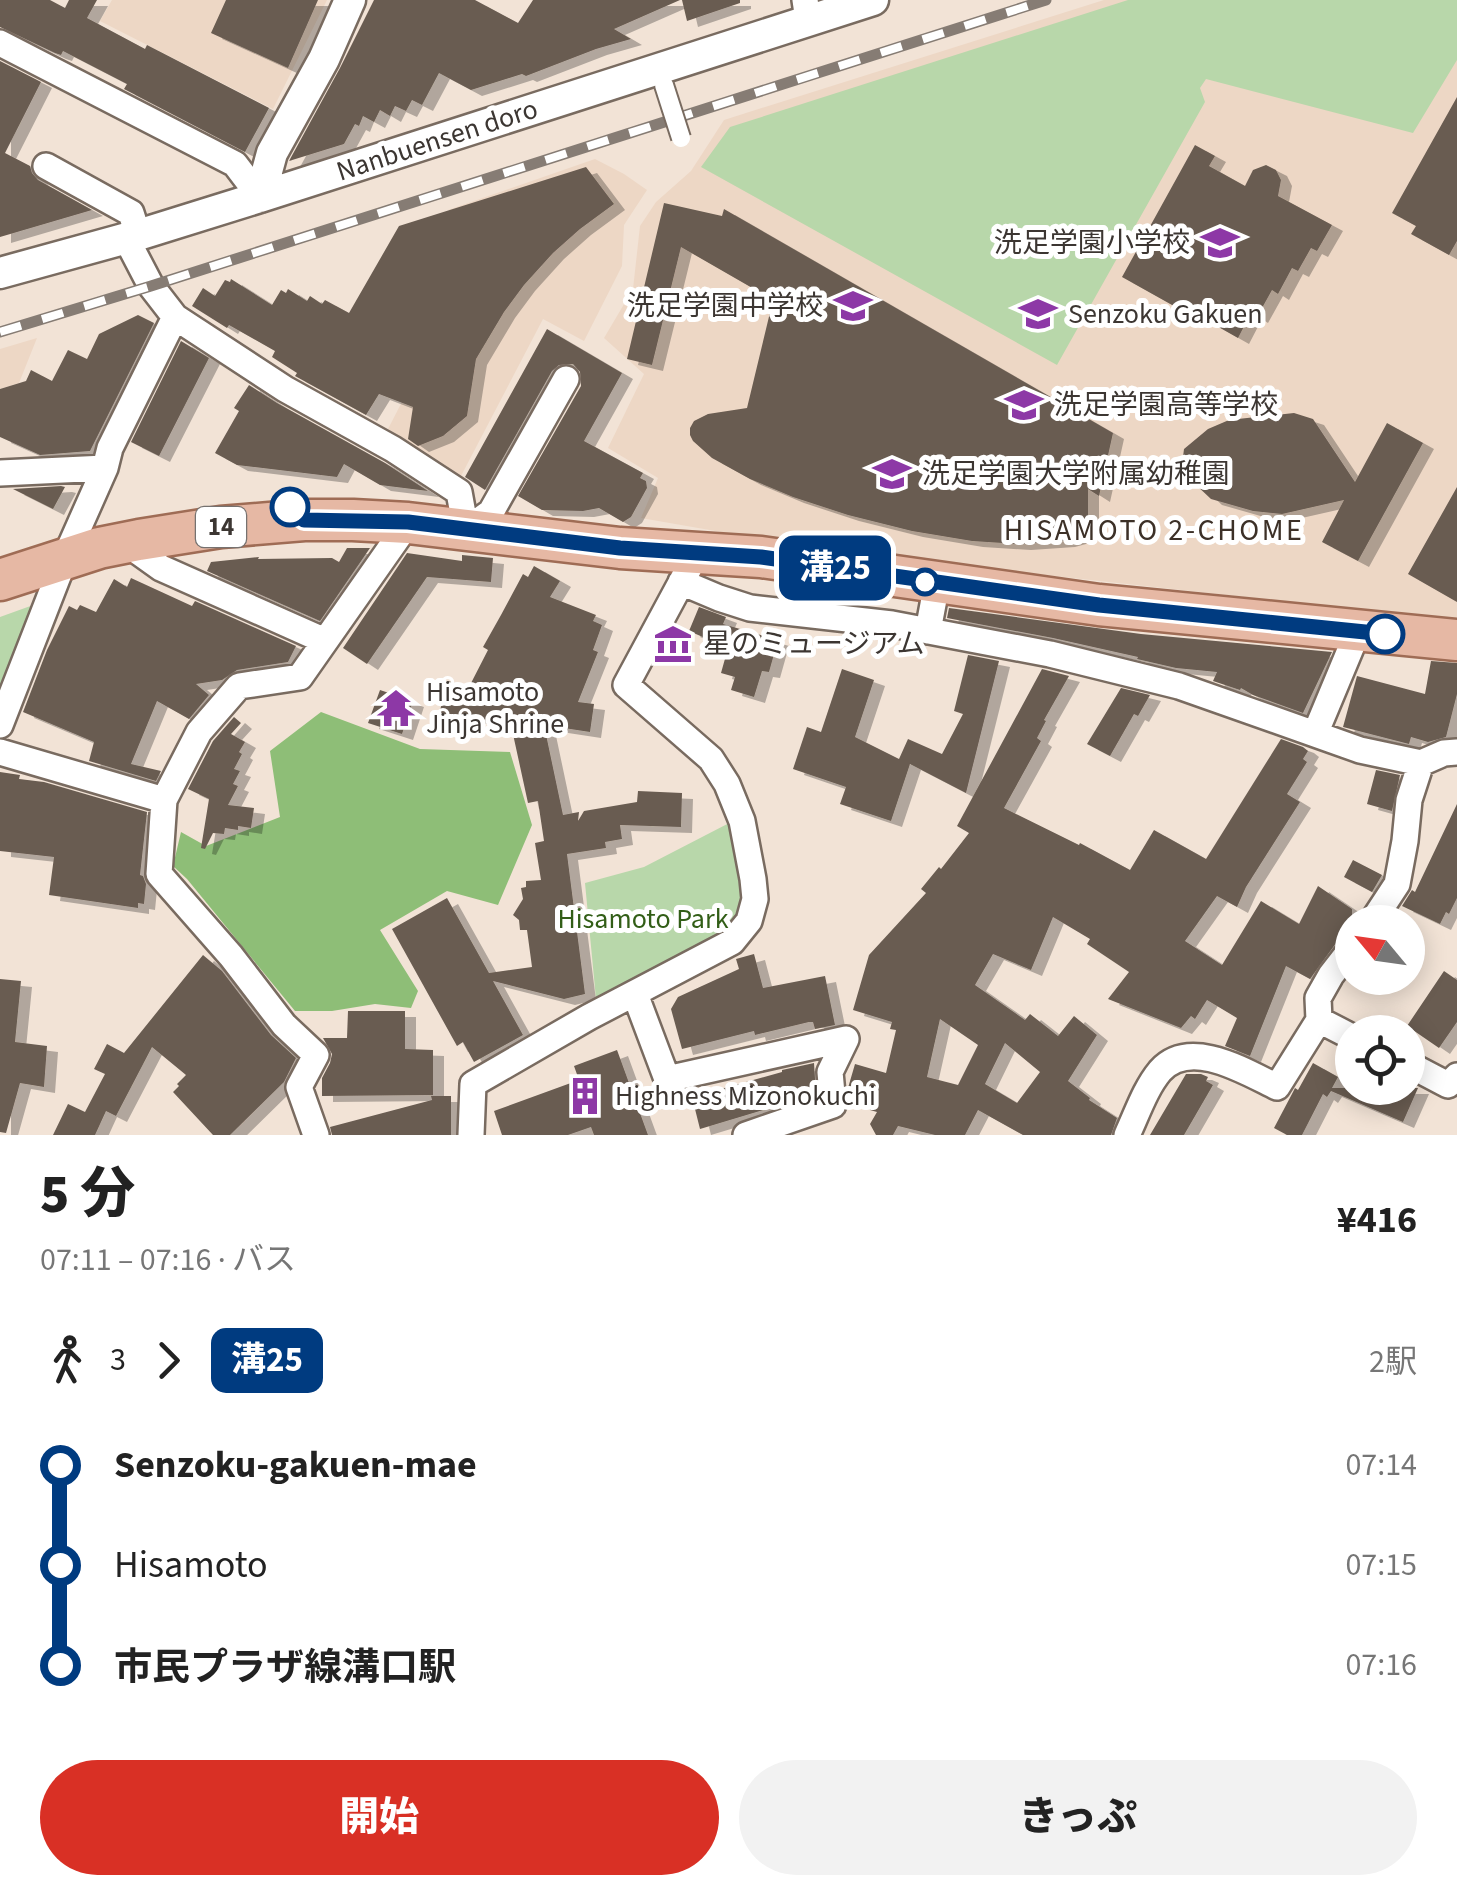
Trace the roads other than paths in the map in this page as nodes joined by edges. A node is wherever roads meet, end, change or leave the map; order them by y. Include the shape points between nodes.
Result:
1 (350, 0) edge
2 (872, 0) edge
3 (806, 10) edge
4 (0, 43) edge
5 (664, 85) dead end
6 (680, 138) dead end
7 (46, 166) dead end
8 (260, 197) junction
9 (132, 236) junction
10 (0, 273) edge
11 (175, 317) junction
12 (566, 380) dead end
13 (105, 468) junction
14 (0, 473) edge
15 (408, 522) junction
16 (466, 530) junction
17 (126, 543) junction
18 (65, 558) junction
19 (689, 568) junction
20 (0, 580) edge
21 (937, 583) junction
22 (928, 631) junction
23 (1358, 631) junction
24 (1457, 640) edge
25 (325, 642) junction
26 (0, 725) edge
27 (1315, 734) junction
28 (0, 752) edge
29 (1457, 752) edge
30 (1421, 762) junction
31 (164, 800) junction
32 (1383, 905) edge
33 (1335, 971) edge
34 (635, 994) junction
35 (1319, 1020) junction
36 (1335, 1028) edge
37 (1425, 1073) edge
38 (1457, 1076) edge
39 (316, 1135) edge
40 (471, 1135) edge
41 (746, 1135) edge
42 (1127, 1135) edge

1 - 8 street via 272,153
2 - 3 street, Nanbuensen doro
3 - 8 street, Nanbuensen doro
4 - 8 street via 235,164
5 - 6 street, bridge
7 - 9 street via 132,213
8 - 9 street, Nanbuensen doro
9 - 10 street, Nanbuensen doro
9 - 11 street via 151,286
11 - 13 street
11 - 16 street via 459,492
12 - 16 street via 491,512
13 - 14 street
13 - 18 street
15 - 16 main road, 14
15 - 17 main road, 14 via 262,523
15 - 25 street
16 - 19 main road, 14 via 620,548
17 - 18 main road, 14
17 - 25 street via 161,568
18 - 20 main road, 14
18 - 26 street
19 - 21 main road, 14 via 761,557
19 - 22 street via 719,598 750,608
19 - 34 street via 626,686 711,759 728,784 742,821 754,899 749,921 732,942
21 - 22 street
21 - 23 main road, 14
22 - 27 street via 1180,686
23 - 24 main road, 14
23 - 27 street
25 - 31 street via 300,677 239,686 199,732
27 - 30 street
28 - 31 street
29 - 30 street
30 - 32 street via 1408,800 1396,884
31 - 39 street via 159,874 316,1055 299,1087
33 - 35 street via 1318,998
34 - 40 street via 473,1084
34 - 41 street via 667,1079 846,1040 830,1072 834,1105
35 - 36 street
35 - 42 street via 1277,1087 1214,1060 1176,1058 1156,1079
37 - 38 street via 1448,1085

